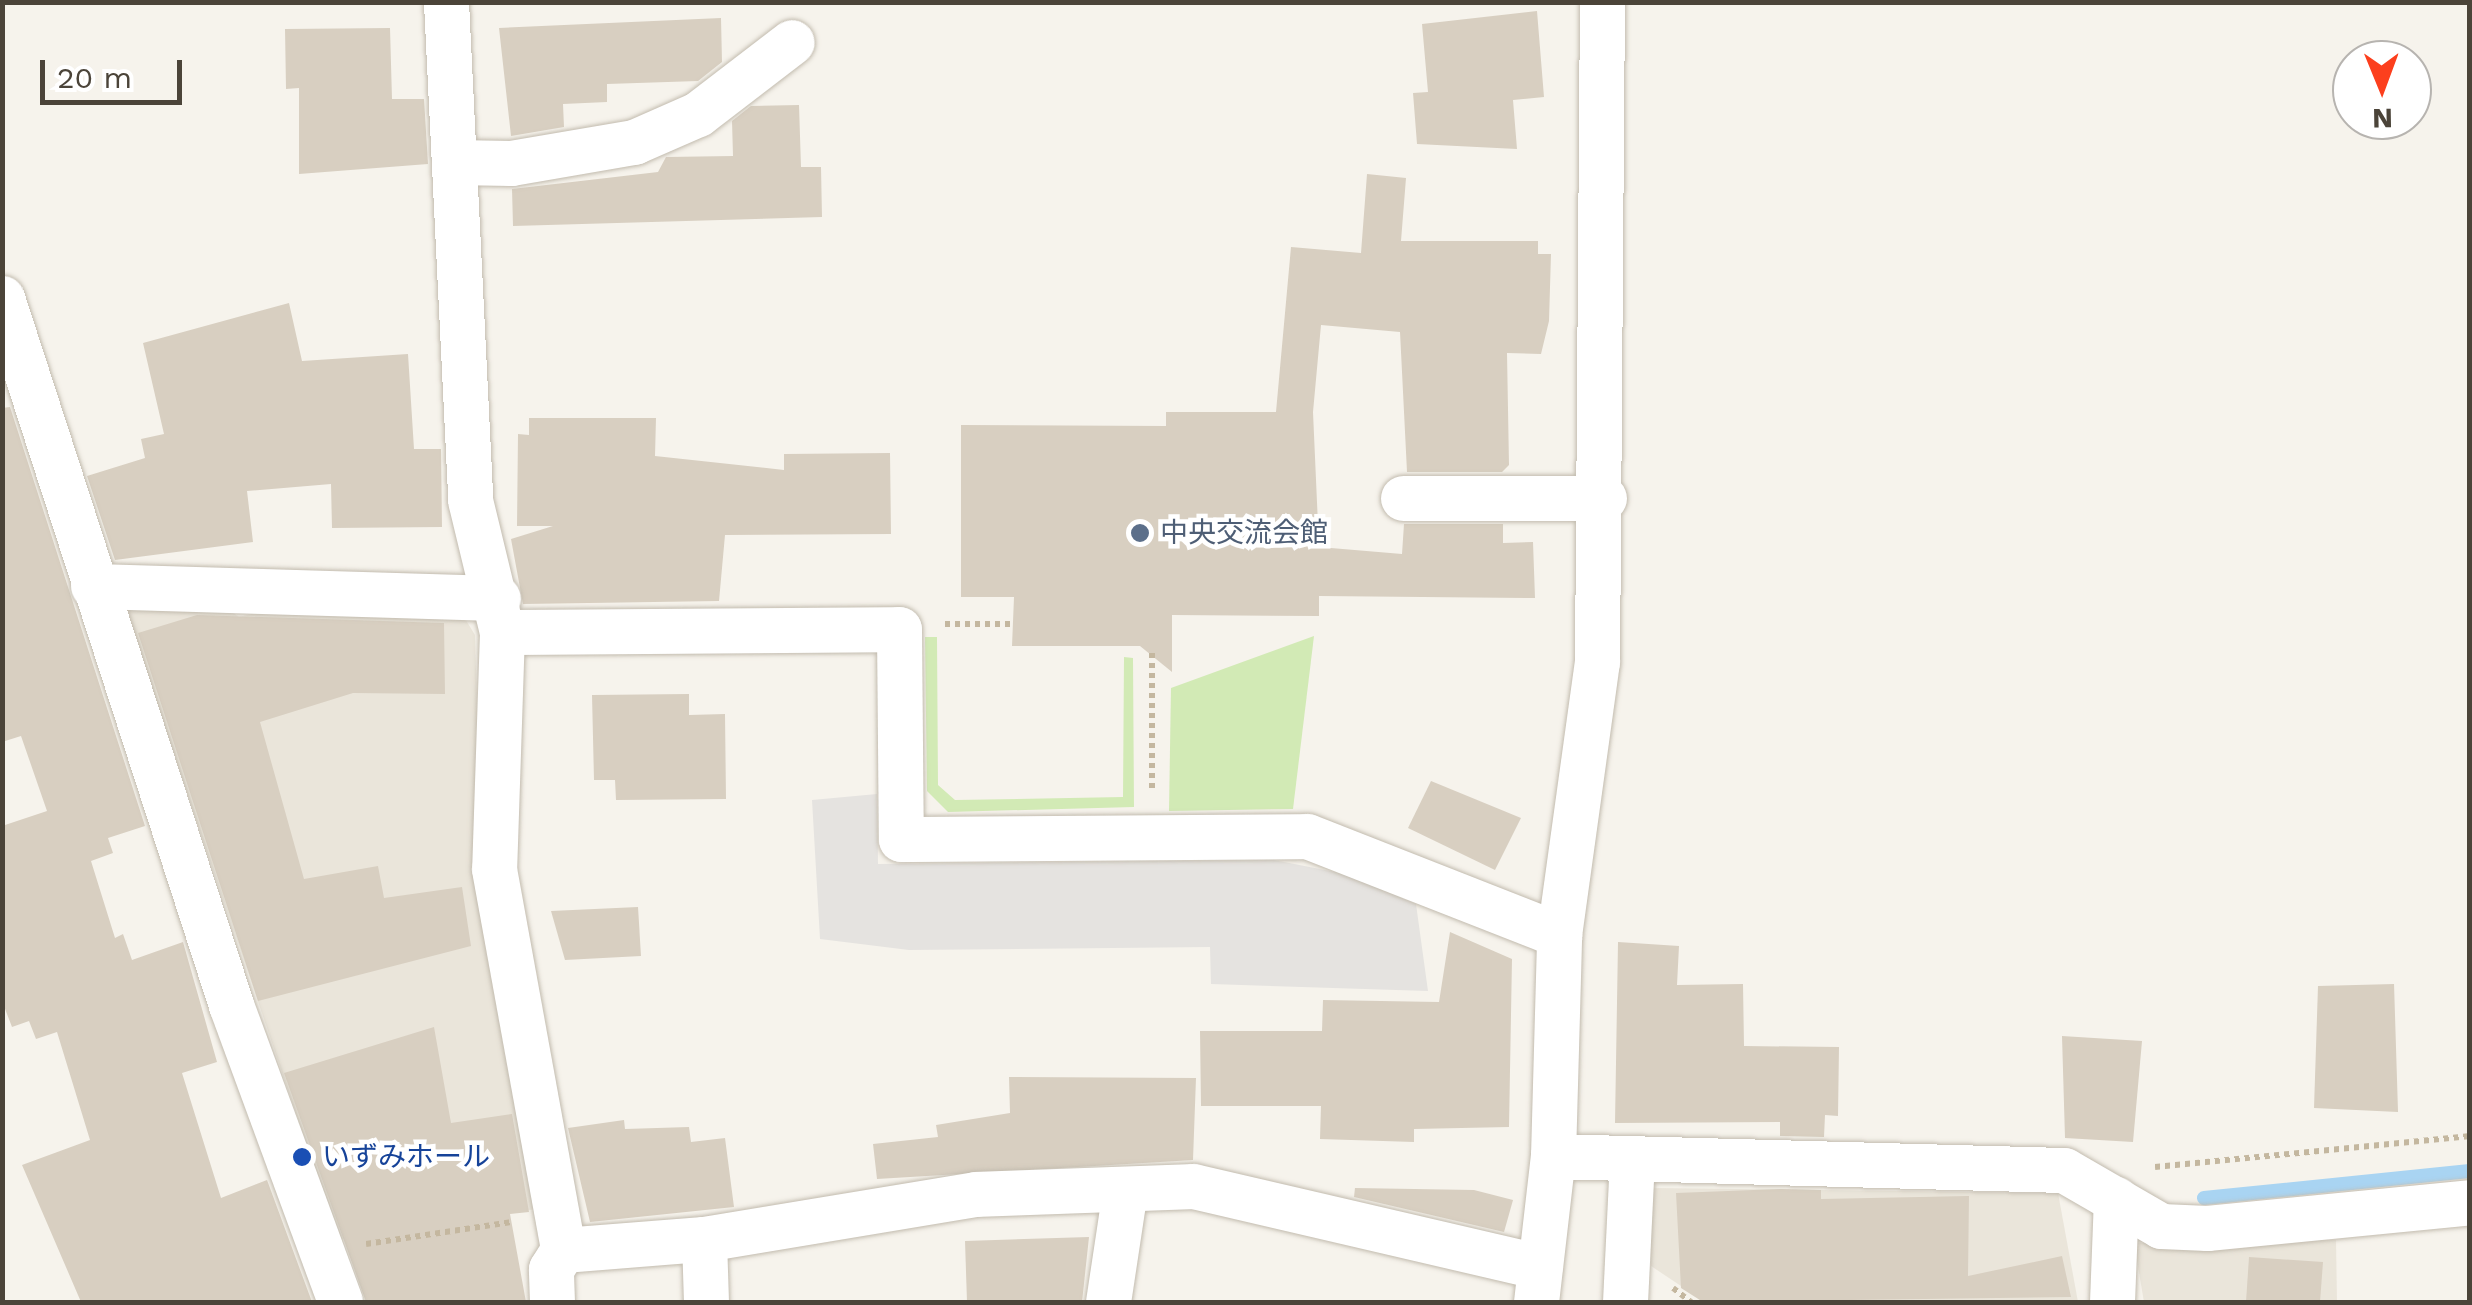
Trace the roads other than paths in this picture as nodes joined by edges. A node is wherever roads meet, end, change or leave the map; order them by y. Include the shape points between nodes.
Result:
1 (446, 2) edge
2 (1602, 2) edge
3 (792, 42) dead end
4 (454, 162) junction
5 (2, 298) edge
6 (1403, 498) dead end
7 (1604, 498) junction
8 (93, 586) junction
9 (500, 615) junction
10 (1558, 935) junction
11 (1553, 1156) junction
12 (1632, 1160) junction
13 (2126, 1183) junction
14 (1125, 1189) junction
15 (2470, 1202) edge
16 (560, 1232) junction
17 (704, 1239) junction
18 (1538, 1285) edge
19 (340, 1302) edge
20 (552, 1302) edge
21 (706, 1302) edge
22 (1108, 1302) edge
23 (1625, 1302) edge
24 (2112, 1302) edge

1 - 4 street
2 - 7 street
3 - 4 street via 710,106 634,142 511,164
4 - 9 street via 470,500
5 - 8 street
6 - 7 street
7 - 10 street via 1597,662
8 - 9 street
8 - 19 street
9 - 10 street via 899,629 902,839 1324,839
9 - 16 street via 494,870
10 - 11 street
11 - 12 street
11 - 18 street
12 - 13 street via 2064,1170
12 - 23 street
13 - 15 street via 2161,1226 2207,1228
13 - 24 street
14 - 17 street via 976,1194
14 - 18 street via 1193,1186 1251,1197
14 - 22 street
16 - 17 street
16 - 20 street
17 - 21 street

